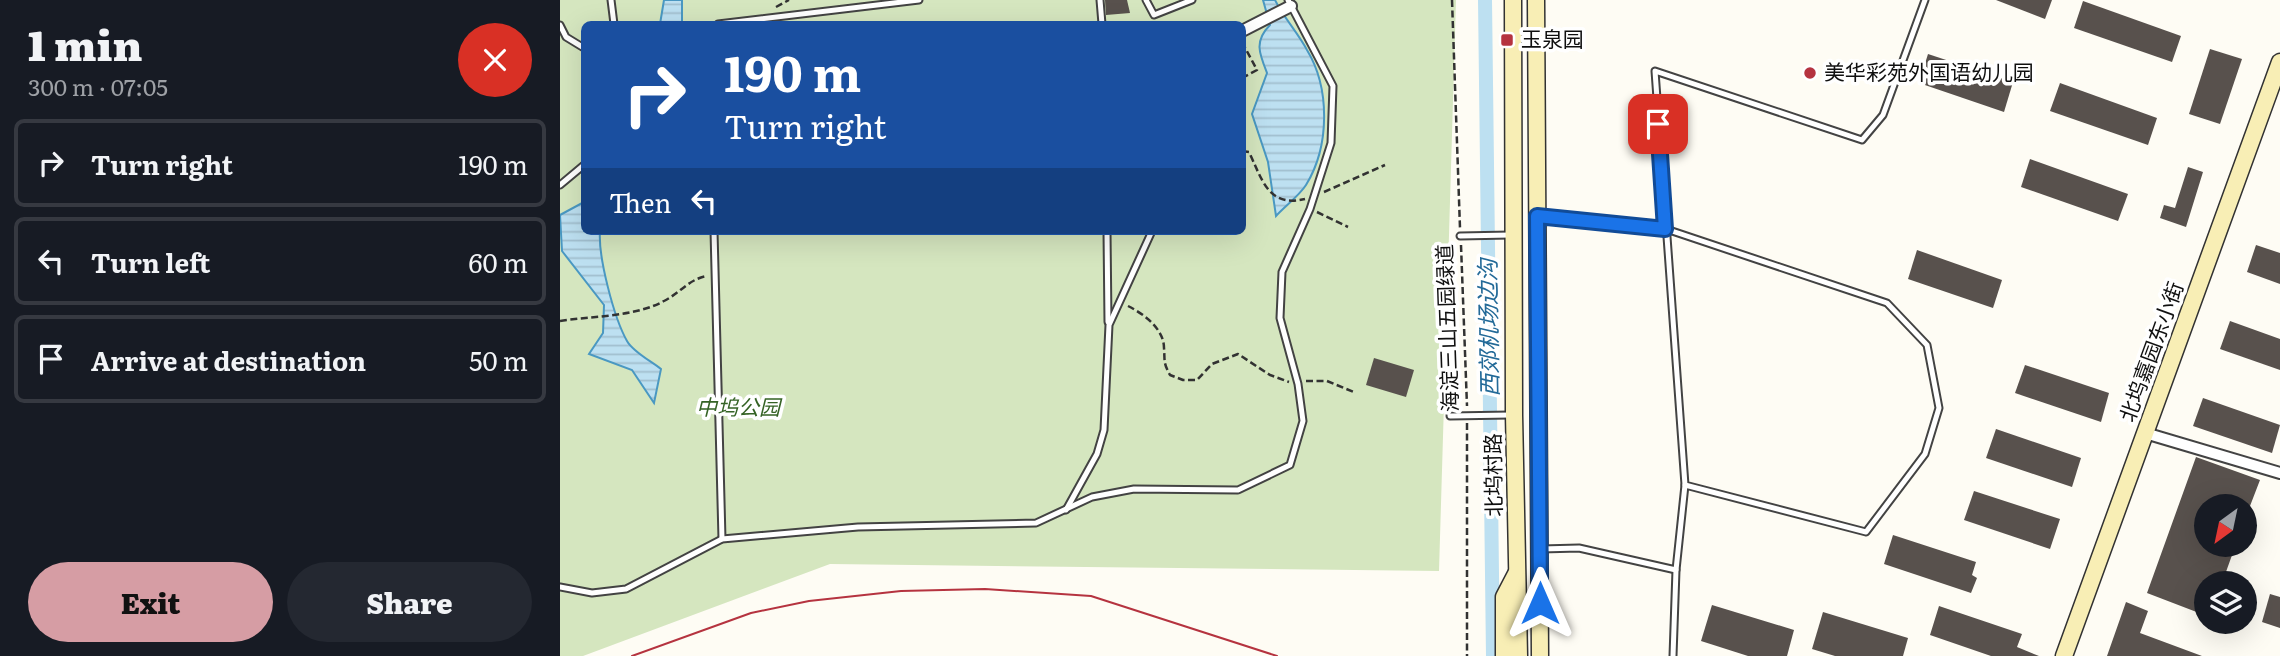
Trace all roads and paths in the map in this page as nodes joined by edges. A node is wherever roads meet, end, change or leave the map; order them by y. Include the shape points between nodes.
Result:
1 (611, 0) edge
2 (919, 0) edge
3 (1100, 0) edge
4 (1146, 0) edge
5 (1192, 0) edge
6 (1452, 0) edge
7 (1513, 0) edge
8 (1536, 0) edge
9 (1925, 0) edge
10 (1289, 3) edge
11 (614, 21) edge
12 (743, 21) edge
13 (1102, 21) edge
14 (560, 25) edge
15 (1246, 29) edge
16 (581, 46) edge
17 (1246, 49) edge
18 (2280, 62) edge
19 (1246, 76) edge
20 (1246, 152) edge
21 (1385, 165) dead end
22 (581, 168) edge
23 (560, 185) edge
24 (1314, 197) junction
25 (1310, 209) junction
26 (1537, 216) junction
27 (1348, 228) dead end
28 (1665, 229) junction
29 (714, 235) edge
30 (1107, 235) edge
31 (1150, 235) edge
32 (1513, 235) junction
33 (1460, 236) junction
34 (717, 274) junction
35 (1119, 302) junction
36 (560, 321) edge
37 (1108, 325) junction
38 (1297, 381) junction
39 (1356, 393) dead end
40 (1506, 415) junction
41 (1451, 416) dead end
42 (1467, 416) junction
43 (2145, 433) junction
44 (2280, 473) edge
45 (1685, 485) junction
46 (1066, 510) junction
47 (722, 539) junction
48 (1539, 549) junction
49 (1676, 570) junction
50 (1517, 572) junction
51 (560, 587) edge
52 (1467, 656) edge
53 (1504, 656) edge
54 (1519, 656) edge
55 (1540, 656) edge
56 (1673, 656) edge
57 (2064, 656) edge

1 - 11 lane
2 - 12 lane
3 - 13 lane
4 - 5 lane via 1154,15
6 - 33 path, 海淀三山五园绿道
7 - 32 main road, 北坞村路
8 - 26 main road
9 - 28 lane via 1883,115 1862,140 1655,71
10 - 15 street
10 - 24 lane via 1333,86 1331,143
14 - 16 lane via 566,37
17 - 19 path via 1257,70
18 - 43 main road, 北坞嘉园东小街
20 - 24 path via 1269,193 1290,203
21 - 24 path
22 - 23 lane
24 - 25 lane
25 - 27 path
25 - 38 lane via 1282,272 1280,318
26 - 28 lane
26 - 48 main road
28 - 45 lane
28 - 45 lane via 1887,303 1927,345 1939,408 1925,454 1866,532
29 - 34 lane
30 - 37 lane
31 - 35 lane
32 - 33 lane
32 - 40 main road, 北坞村路
33 - 42 path, 海淀三山五园绿道
34 - 36 path via 697,278 666,301
34 - 47 lane
35 - 37 lane
35 - 38 path via 1153,323 1162,338 1162,360 1170,375 1197,380 1212,364 1238,354 1282,382
37 - 46 lane via 1104,430 1097,454
38 - 39 path via 1327,381
38 - 46 lane via 1303,421 1290,465 1238,490 1134,489 1092,498
40 - 42 lane
40 - 50 main road, 北坞村路
41 - 42 lane
42 - 52 path, 海淀三山五园绿道
43 - 44 street
43 - 57 main road, 北坞嘉园东小街
45 - 49 lane
46 - 47 lane via 1035,523 858,527
47 - 51 lane via 626,589 592,593
48 - 49 lane via 1579,548
48 - 55 main road
49 - 56 lane
50 - 53 main road via 1504,597
50 - 54 main road, 北坞村路

